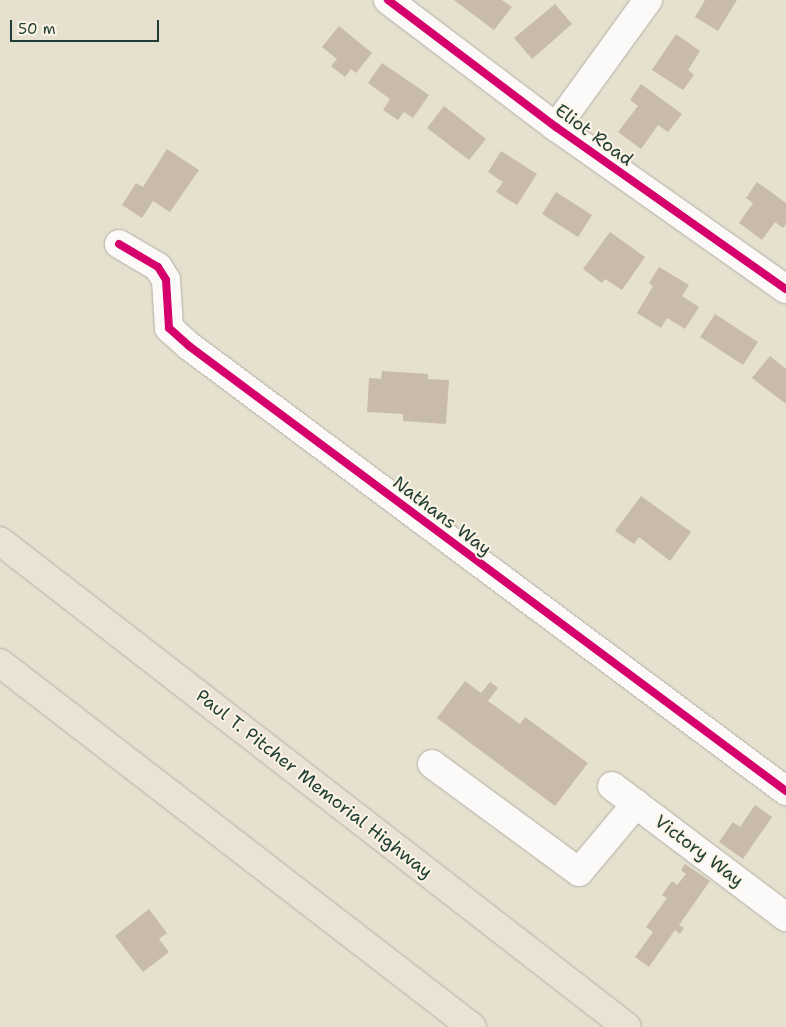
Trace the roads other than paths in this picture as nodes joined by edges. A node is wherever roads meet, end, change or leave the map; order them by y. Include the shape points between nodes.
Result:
1 (388, 0) edge
2 (648, 0) edge
3 (556, 127) junction
4 (119, 244) dead end
5 (786, 289) edge
6 (0, 541) edge
7 (0, 663) edge
8 (0, 679) edge
9 (432, 764) dead end
10 (612, 786) dead end
11 (786, 791) edge
12 (636, 804) junction
13 (786, 917) edge
14 (391, 964) junction
15 (472, 1027) edge
16 (627, 1027) edge

1 - 3 street, Eliot Road
2 - 3 street
3 - 5 street, Eliot Road
4 - 11 street, Nathans Way via 158,267 166,280 169,328 189,346
6 - 16 highway, Paul T. Pitcher Memorial Highway
7 - 14 highway
8 - 14 highway
9 - 12 street via 578,872
10 - 12 street, Victory Way
12 - 13 street, Victory Way
14 - 15 highway

